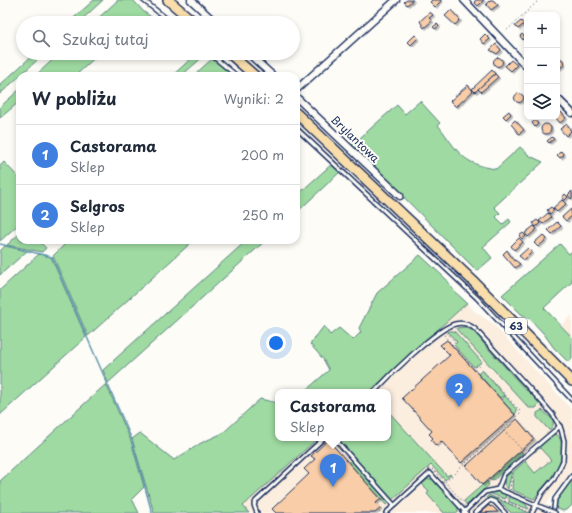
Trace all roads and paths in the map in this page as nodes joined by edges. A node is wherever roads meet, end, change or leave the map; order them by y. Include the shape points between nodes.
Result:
1 (144, 0) edge
2 (168, 0) edge
3 (191, 0) edge
4 (396, 0) edge
5 (464, 0) edge
6 (539, 0) edge
7 (163, 16) edge
8 (187, 16) edge
9 (208, 16) edge
10 (499, 37) junction
11 (217, 60) edge
12 (237, 60) edge
13 (256, 60) edge
14 (524, 63) edge
15 (232, 72) edge
16 (250, 72) edge
17 (269, 72) edge
18 (300, 86) edge
19 (300, 101) edge
20 (560, 101) edge
21 (572, 114) edge
22 (300, 117) edge
23 (300, 132) edge
24 (400, 196) dead end
25 (452, 345) junction
26 (559, 370) junction
27 (572, 381) edge
28 (572, 384) edge
29 (377, 389) edge
30 (572, 400) edge
31 (560, 426) junction
32 (321, 441) edge
33 (337, 441) edge
34 (572, 476) edge
35 (498, 488) junction
36 (394, 505) junction
37 (536, 505) junction
38 (468, 508) junction
39 (554, 508) dead end
40 (465, 512) edge
41 (256, 513) edge
42 (386, 513) edge
43 (475, 513) edge
44 (505, 513) edge
45 (532, 513) edge
46 (555, 513) edge

1 - 7 lane
2 - 8 main road
3 - 9 street
4 - 18 street
5 - 10 street
6 - 10 path
10 - 14 street
11 - 15 lane
12 - 16 main road
13 - 17 street
19 - 24 street, Brylantowa
20 - 21 street
22 - 26 main road, 63 via 473,281
23 - 30 lane via 477,298
25 - 25 path via 444,335 447,333 455,342
25 - 38 path via 474,368 478,365 520,411 520,414 445,482
26 - 27 main road, 63
26 - 28 main road, 63
29 - 31 lane via 440,331 459,323 470,325
31 - 35 lane via 504,474
31 - 37 lane via 564,441 563,461
32 - 41 lane via 256,501
33 - 36 lane
34 - 39 lane via 555,499
35 - 37 lane
35 - 38 lane via 488,490
36 - 40 lane via 430,473
36 - 42 lane
37 - 45 lane
37 - 46 lane
38 - 40 lane
43 - 44 lane via 490,500 496,502

